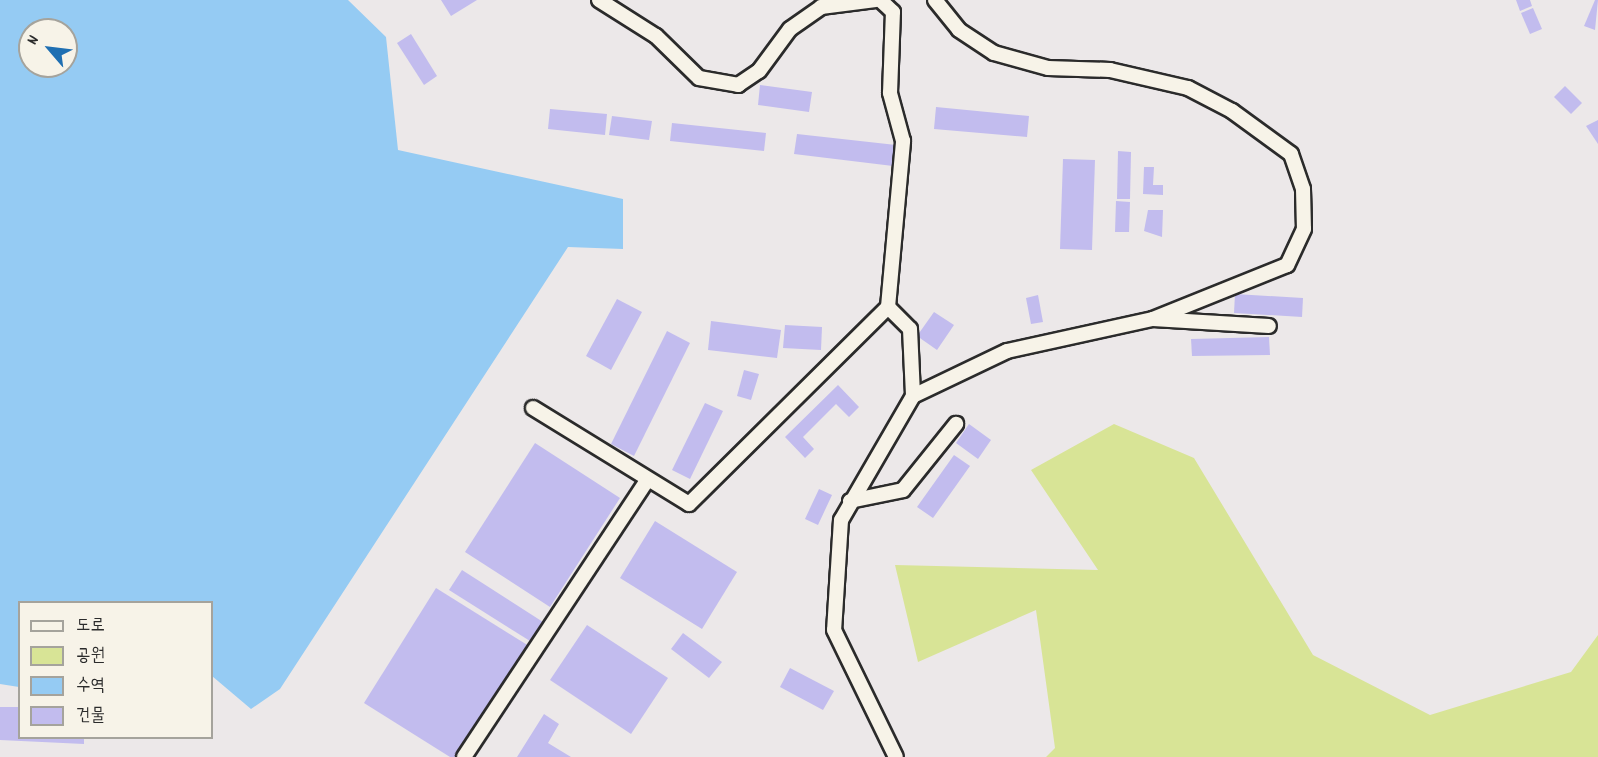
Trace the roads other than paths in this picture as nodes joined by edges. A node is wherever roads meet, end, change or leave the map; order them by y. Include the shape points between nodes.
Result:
1 (599, 0) edge
2 (878, 0) edge
3 (935, 0) edge
4 (888, 307) junction
5 (1153, 319) junction
6 (1269, 326) dead end
7 (913, 396) junction
8 (533, 408) dead end
9 (957, 424) dead end
10 (646, 482) junction
11 (850, 501) junction
12 (464, 757) edge
13 (896, 757) edge

1 - 2 street via 656,36 699,78 738,85 759,71 790,29 820,7
2 - 4 street via 893,12 891,93 903,141
3 - 5 street via 959,30 994,53 1048,68 1110,70 1188,88 1232,111 1291,154 1303,189 1304,229 1287,265
4 - 7 street via 910,329
4 - 10 street via 689,504
5 - 6 street
5 - 7 street via 1007,351
7 - 11 street
8 - 10 street
9 - 11 street via 903,490
10 - 12 street
11 - 13 street via 837,540 834,630

